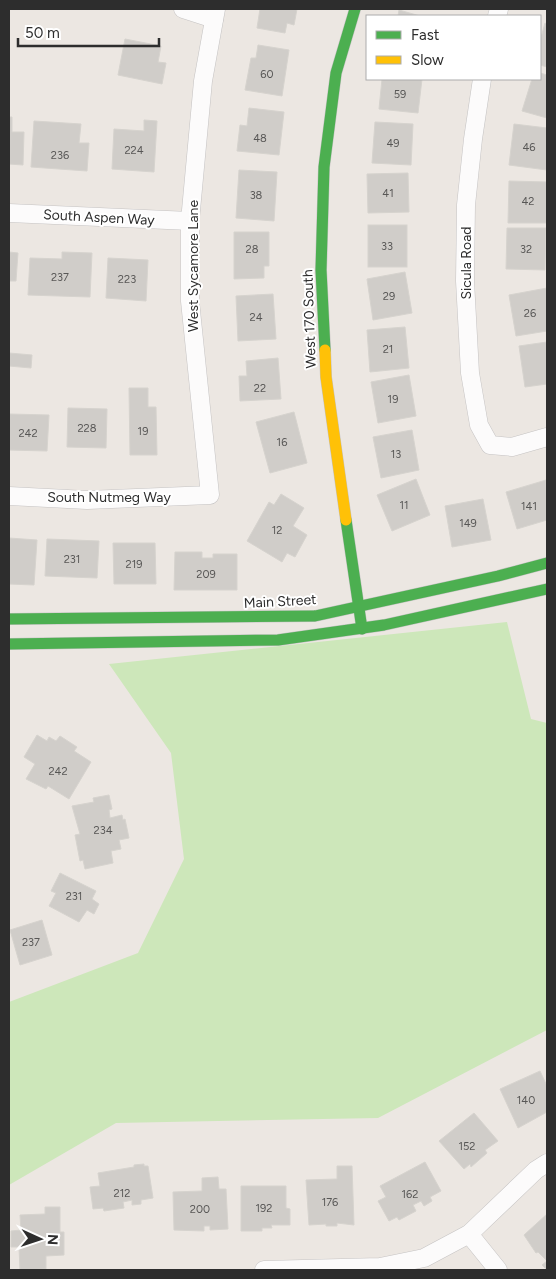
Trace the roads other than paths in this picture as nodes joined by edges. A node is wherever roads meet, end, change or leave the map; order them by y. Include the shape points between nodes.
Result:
1 (184, 9) edge
2 (355, 9) edge
3 (215, 14) edge
4 (482, 80) edge
5 (9, 213) edge
6 (190, 221) junction
7 (547, 437) edge
8 (210, 495) joint
9 (9, 496) edge
10 (547, 563) edge
11 (547, 589) edge
12 (359, 607) junction
13 (9, 619) edge
14 (362, 629) junction
15 (9, 644) edge
16 (547, 1163) edge
17 (469, 1234) junction
18 (264, 1270) edge
19 (498, 1270) edge

1 - 3 street
2 - 12 street, West 170 South via 336,73 324,167 321,270 326,377
3 - 6 street, West Sycamore Lane via 203,81
4 - 7 street, Sicula Road via 466,205 465,281 470,373 479,425 490,445 512,447
5 - 6 street, South Aspen Way
6 - 8 street, West Sycamore Lane via 190,301
8 - 9 street, South Nutmeg Way via 87,500
10 - 12 street, Main Street
11 - 14 street
12 - 13 street, Main Street via 306,616
12 - 14 street, West 170 South
14 - 15 street via 278,640
16 - 17 street
17 - 18 street via 424,1258 380,1267
17 - 19 street

